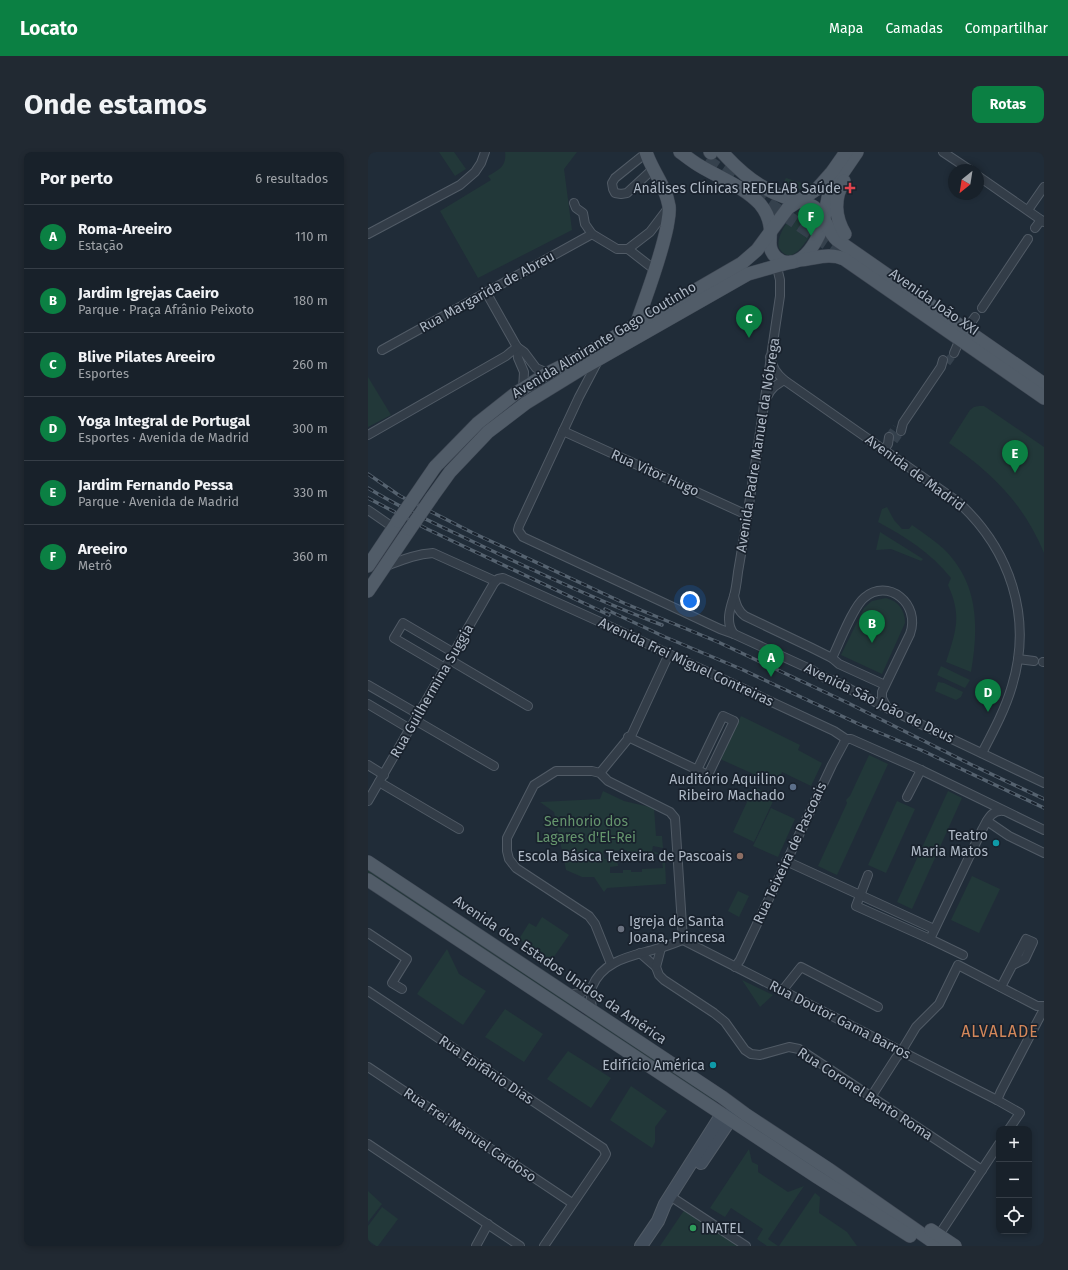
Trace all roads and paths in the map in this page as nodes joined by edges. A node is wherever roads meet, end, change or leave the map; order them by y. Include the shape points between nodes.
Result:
1 (485, 152) edge
2 (647, 152) edge
3 (680, 152) edge
4 (695, 152) edge
5 (722, 152) edge
6 (846, 152) edge
7 (858, 152) edge
8 (944, 152) edge
9 (709, 155) tunnel mouth
10 (961, 164) edge
11 (655, 167) junction
12 (984, 180) edge
13 (1044, 187) edge
14 (797, 201) junction
15 (574, 203) dead end
16 (669, 206) junction
17 (1028, 210) junction
18 (824, 220) junction
19 (1042, 221) edge
20 (1035, 228) dead end
21 (771, 232) junction
22 (368, 234) edge
23 (592, 234) junction
24 (845, 234) dead end
25 (1028, 240) dead end
26 (663, 244) junction
27 (628, 248) junction
28 (775, 260) junction
29 (795, 261) junction
30 (655, 270) junction
31 (486, 292) junction
32 (982, 308) dead end
33 (976, 317) dead end
34 (636, 325) junction
35 (961, 338) junction
36 (517, 347) junction
37 (382, 350) dead end
38 (952, 351) tunnel mouth
39 (770, 357) junction
40 (599, 359) junction
41 (943, 363) tunnel mouth
42 (553, 370) junction
43 (576, 373) junction
44 (784, 380) junction
45 (1044, 384) edge
46 (522, 389) junction
47 (578, 397) junction
48 (1044, 398) edge
49 (764, 401) junction
50 (900, 427) tunnel mouth
51 (563, 431) junction
52 (368, 435) edge
53 (368, 510) edge
54 (747, 515) junction
55 (418, 518) junction
56 (399, 520) junction
57 (402, 541) junction
58 (368, 566) edge
59 (385, 567) junction
60 (496, 581) junction
61 (368, 591) edge
62 (734, 596) junction
63 (745, 616) junction
64 (730, 623) junction
65 (734, 634) junction
66 (669, 654) junction
67 (452, 657) junction
68 (832, 658) junction
69 (1018, 659) junction
70 (1034, 661) dead end
71 (445, 668) junction
72 (368, 685) edge
73 (884, 689) junction
74 (866, 697) junction
75 (368, 704) edge
76 (528, 706) dead end
77 (888, 708) junction
78 (417, 717) junction
79 (410, 729) junction
80 (628, 737) junction
81 (846, 739) junction
82 (982, 753) junction
83 (368, 765) edge
84 (494, 766) dead end
85 (697, 770) junction
86 (921, 770) junction
87 (600, 773) junction
88 (384, 774) junction
89 (379, 782) junction
90 (1044, 783) edge
91 (371, 789) edge
92 (908, 797) dead end
93 (368, 801) edge
94 (984, 801) junction
95 (1005, 812) junction
96 (988, 818) junction
97 (459, 829) dead end
98 (1044, 830) edge
99 (1044, 853) edge
100 (786, 861) junction
101 (368, 862) edge
102 (868, 876) dead end
103 (368, 880) edge
104 (860, 896) junction
105 (934, 929) junction
106 (368, 933) edge
107 (930, 939) junction
108 (682, 940) junction
109 (661, 948) junction
110 (640, 954) junction
111 (963, 954) dead end
112 (611, 964) junction
113 (1013, 965) dead end
114 (735, 967) junction
115 (656, 968) junction
116 (1001, 987) junction
117 (592, 988) junction
118 (402, 989) dead end
119 (368, 991) edge
120 (782, 991) junction
121 (568, 995) junction
122 (1044, 1007) edge
123 (878, 1008) dead end
124 (592, 1011) junction
125 (901, 1052) junction
126 (368, 1067) edge
127 (871, 1097) junction
128 (997, 1100) junction
129 (733, 1106) junction
130 (726, 1117) junction
131 (1011, 1126) edge
132 (368, 1144) edge
133 (996, 1149) edge
134 (982, 1170) junction
135 (837, 1190) junction
136 (674, 1198) junction
137 (572, 1203) junction
138 (488, 1224) junction
139 (939, 1240) edge
140 (476, 1246) edge
141 (520, 1246) edge
142 (544, 1246) edge
143 (641, 1246) edge
144 (746, 1246) edge
145 (910, 1246) edge
146 (925, 1246) edge
147 (955, 1246) edge

1 - 22 street via 475,172 460,185
2 - 11 main road
2 - 11 street via 615,178 612,183 615,193 627,193
3 - 21 main road via 759,203 767,214
4 - 9 main road
5 - 14 main road via 735,166 773,193
6 - 14 main road via 820,186
7 - 18 main road via 829,192
7 - 24 main road via 836,199 837,215
8 - 10 street
11 - 16 main road
11 - 26 main road via 667,183 675,205 676,217
12 - 17 street
13 - 17 street
14 - 18 main road via 813,206
14 - 21 main road via 785,211
15 - 23 street via 583,213 585,224
16 - 26 main road
16 - 27 street via 650,232
17 - 19 street
18 - 29 main road via 820,234 808,252
18 - 35 main road, Avenida João XXI via 830,233 837,240
19 - 20 street
21 - 28 main road via 770,248
21 - 34 main road, Avenida Almirante Gago Coutinho via 757,250 739,266
23 - 27 street via 617,249
23 - 31 street, Rua Margarida de Abreu
25 - 32 street
26 - 30 main road
27 - 30 street
28 - 29 main road
28 - 39 street, Avenida Padre Manuel da Nóbrega via 781,291
28 - 40 main road, Avenida Almirante Gago Coutinho
29 - 35 main road, Avenida João XXI via 830,255 844,259
30 - 34 main road
31 - 36 street
31 - 37 street, Rua Margarida de Abreu
33 - 35 street
34 - 42 main road, Avenida Almirante Gago Coutinho
35 - 38 street via 957,348
35 - 45 main road, Avenida João XXI
35 - 48 main road, Avenida João XXI
36 - 42 street via 536,368
36 - 46 street via 518,358 524,372
36 - 52 street via 506,356
39 - 44 street, Avenida de Madrid via 774,370
39 - 49 street, Avenida Padre Manuel da Nóbrega
40 - 43 main road, Avenida Almirante Gago Coutinho
40 - 47 street
41 - 50 street
42 - 43 main road via 566,367
42 - 46 main road, Avenida Almirante Gago Coutinho
43 - 47 street via 580,380
43 - 55 main road, Avenida Almirante Gago Coutinho, bridge via 526,403 488,432 450,472
44 - 49 street via 769,391
44 - 69 street, Avenida de Madrid via 889,443 976,520 993,542 1006,567 1015,593 1020,634
46 - 56 main road, Avenida Almirante Gago Coutinho, bridge via 478,423 436,467
47 - 51 street
49 - 54 street, Avenida Padre Manuel da Nóbrega
51 - 54 street, Rua Vitor Hugo
51 - 65 street, Avenida São João de Deus via 519,526 519,533
53 - 56 street
54 - 62 street, Avenida Padre Manuel da Nóbrega
55 - 56 main road
55 - 57 main road, Avenida Almirante Gago Coutinho, bridge
56 - 57 main road
56 - 58 main road, Avenida Almirante Gago Coutinho
57 - 59 main road, Avenida Almirante Gago Coutinho
59 - 60 street, Avenida Frei Miguel Contreiras via 409,557 433,553
59 - 61 main road, Avenida Almirante Gago Coutinho
60 - 66 street, Avenida Frei Miguel Contreiras via 500,578 507,579
60 - 67 street, Rua Guilhermina Suggia
62 - 63 street via 740,612
62 - 64 street, Avenida Padre Manuel da Nóbrega via 730,605
63 - 64 street via 737,616
63 - 68 street, Avenida São João de Deus
64 - 65 street, Avenida Padre Manuel da Nóbrega
65 - 74 street, Avenida São João de Deus
66 - 80 street via 632,734
66 - 81 street, Avenida Frei Miguel Contreiras via 834,731
67 - 71 street, Rua Guilhermina Suggia
67 - 71 street via 403,623 394,638
67 - 76 street
68 - 73 street, Avenida São João de Deus
68 - 73 street via 861,600 877,591 895,594 909,606 912,624 910,634
69 - 70 street
69 - 82 street, Avenida de Madrid via 1007,700
71 - 78 street, Rua Guilhermina Suggia
72 - 78 street
73 - 74 street via 876,697
73 - 77 street via 882,698
74 - 77 street, Avenida São João de Deus
75 - 79 street
77 - 82 street, Avenida São João de Deus
78 - 79 street, Rua Guilhermina Suggia
78 - 84 street
79 - 88 street, Rua Guilhermina Suggia
80 - 85 street
80 - 87 street
81 - 86 street, Avenida Frei Miguel Contreiras
81 - 100 street, Rua Teixeira de Pascoais
82 - 90 street, Avenida São João de Deus
83 - 88 street
85 - 85 street via 708,775 734,721 723,716
86 - 92 street
86 - 94 street, Avenida Frei Miguel Contreiras
87 - 108 street via 608,781 670,812 675,818
87 - 112 street via 556,771 534,785 507,838 507,851 516,868 589,916 595,924
88 - 89 street, Rua Guilhermina Suggia
89 - 91 street, Rua Guilhermina Suggia
89 - 97 street
91 - 93 street, Rua Guilhermina Suggia
94 - 95 street, Avenida Frei Miguel Contreiras
94 - 96 street via 990,808
95 - 96 street via 997,811
95 - 98 street, Avenida Frei Miguel Contreiras
96 - 99 street via 1008,836
96 - 105 street
100 - 104 street
100 - 114 street, Rua Teixeira de Pascoais
101 - 121 main road, Avenida dos Estados Unidos da América
102 - 104 street
103 - 130 main road
104 - 105 street
104 - 107 street via 856,906
105 - 107 street
106 - 118 street via 407,959 392,983
107 - 111 street
108 - 109 street
108 - 114 street, Rua Doutor Gama Barros
109 - 110 street
109 - 115 street
110 - 112 street
110 - 115 street, Rua Coronel Bento Roma
112 - 117 street via 600,974
113 - 116 street
114 - 120 street, Rua Doutor Gama Barros
115 - 127 street, Rua Coronel Bento Roma via 664,980 725,1022 745,1050 751,1054 760,1055 789,1047 799,1049
116 - 122 street via 1037,1006
116 - 125 street via 958,965 939,1004 916,1027
117 - 121 street
117 - 124 street
119 - 137 street, Rua Epifânio Dias via 603,1148 606,1154 604,1158
120 - 123 street via 802,967
120 - 125 street, Rua Doutor Gama Barros
121 - 124 main road, Avenida dos Estados Unidos da América
122 - 128 street
124 - 129 main road, Avenida dos Estados Unidos da América
125 - 127 street
125 - 128 street, Rua Doutor Gama Barros
126 - 137 street, Rua Frei Manuel Cardoso
127 - 134 street, Rua Coronel Bento Roma
128 - 131 street, Rua Doutor Gama Barros via 1020,1114
129 - 130 main road
129 - 139 main road, Avenida dos Estados Unidos da América
130 - 135 main road
130 - 136 street
132 - 138 street
133 - 134 street
134 - 139 street
135 - 145 main road via 847,1204
135 - 146 main road
136 - 143 street via 671,1208 658,1221
136 - 144 street
137 - 142 street
138 - 140 street
138 - 141 street
139 - 147 main road, Avenida dos Estados Unidos da América

